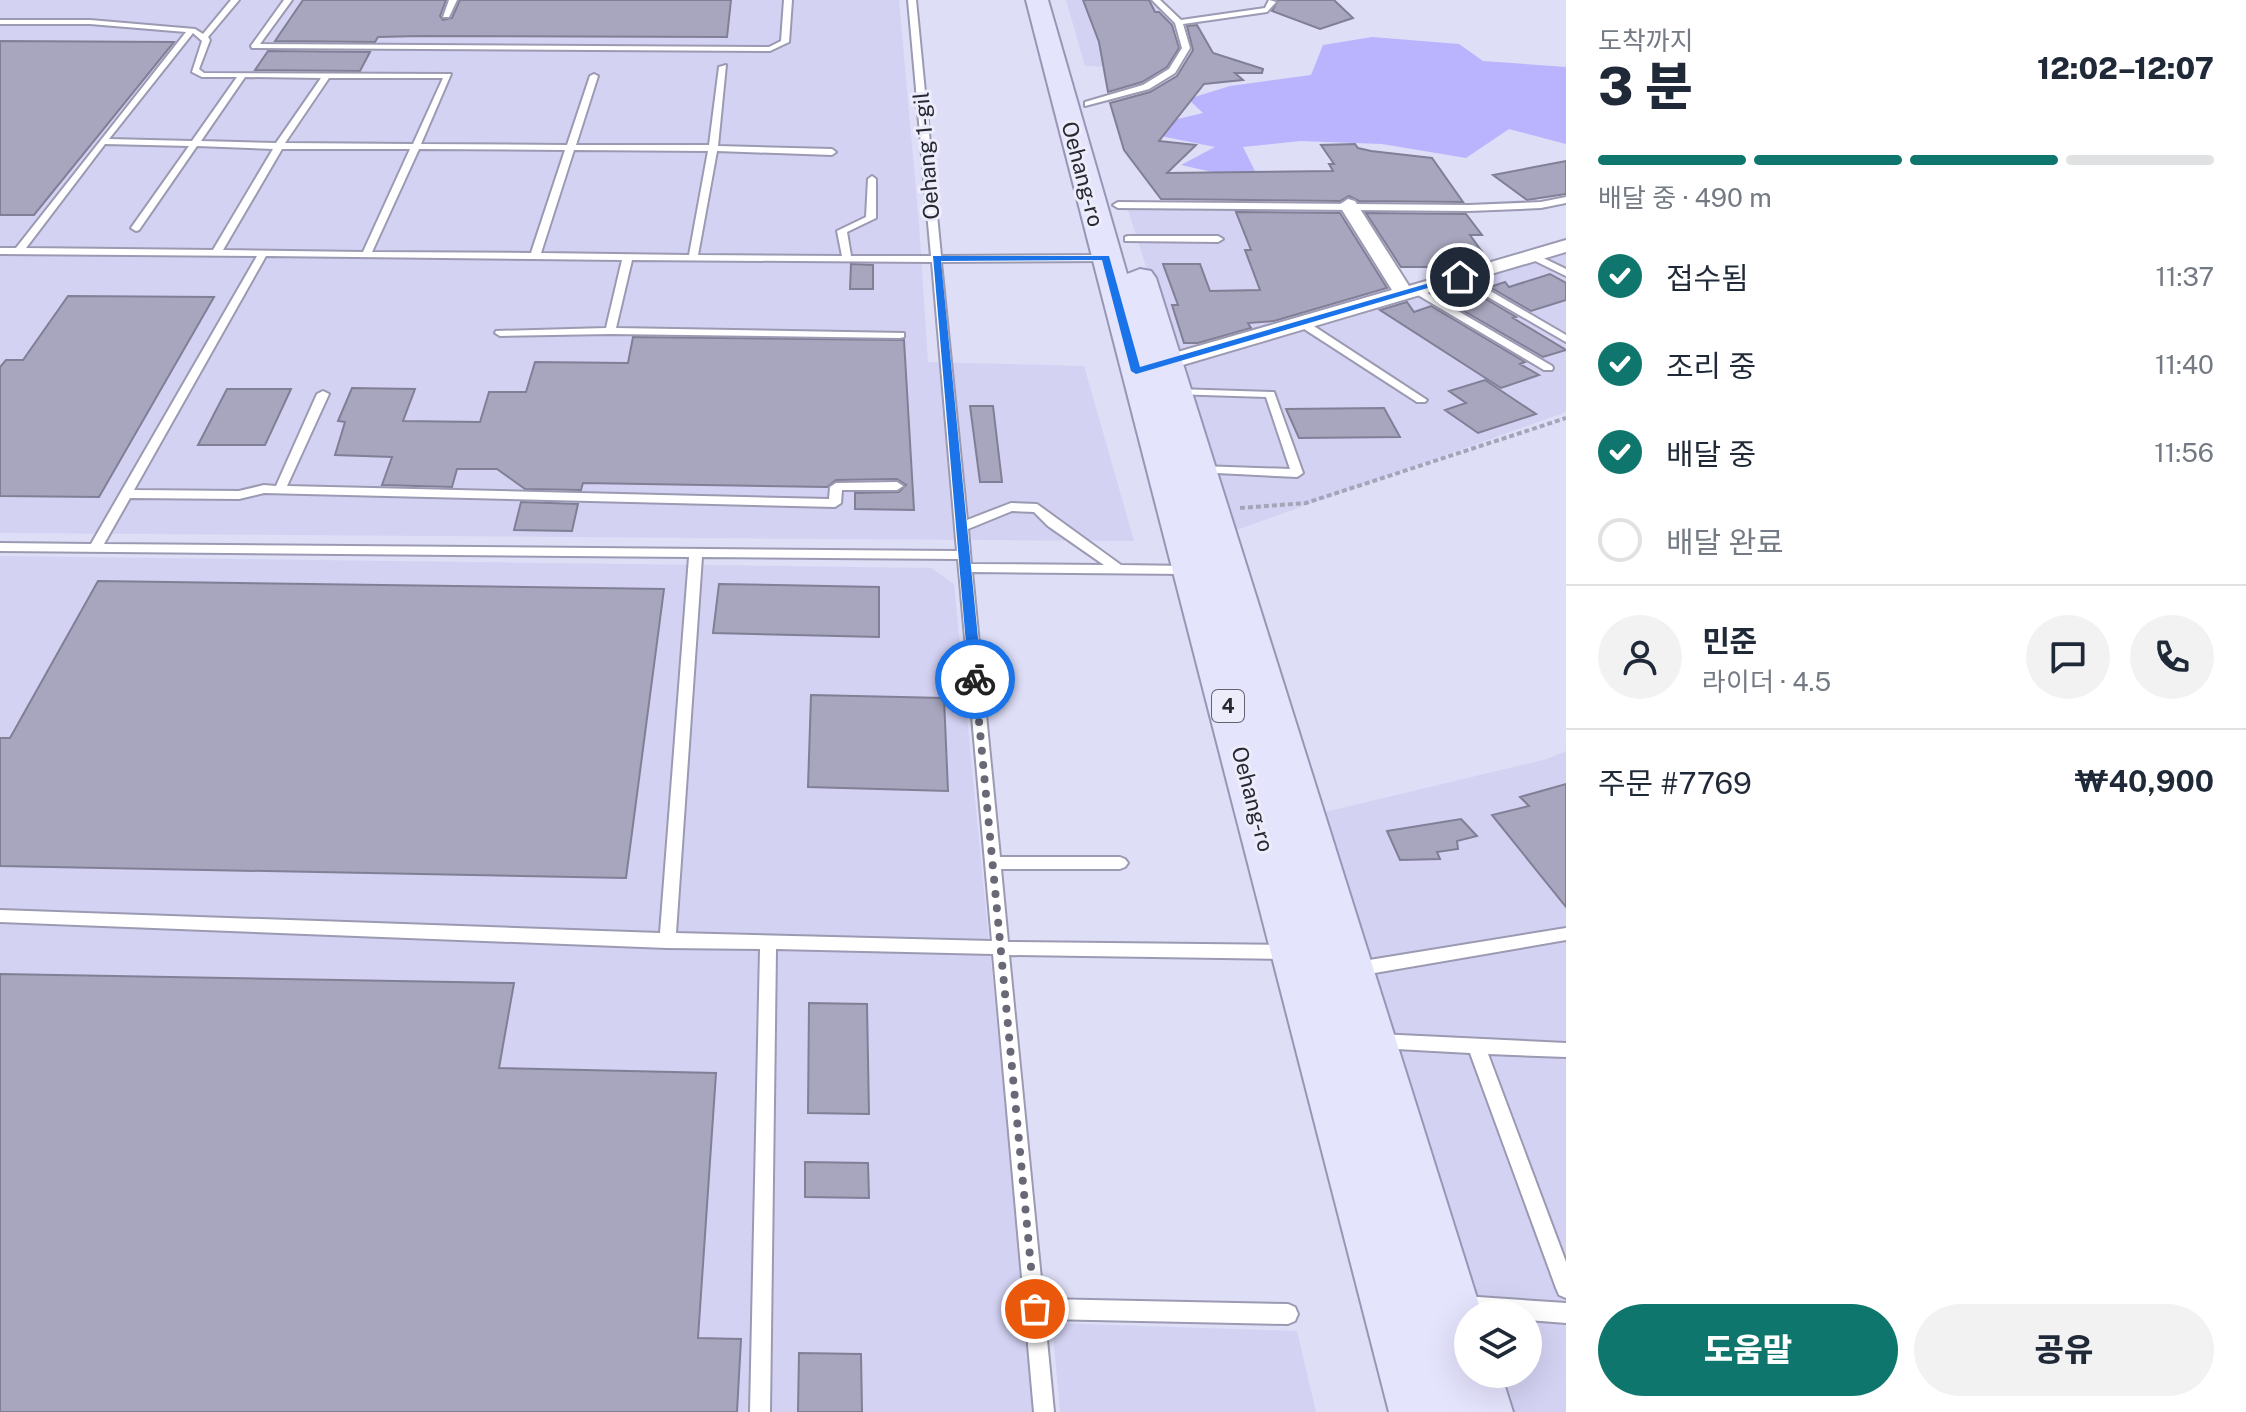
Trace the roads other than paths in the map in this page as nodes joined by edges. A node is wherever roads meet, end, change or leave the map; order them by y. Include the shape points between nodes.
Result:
1 (235, 0) edge
2 (288, 0) edge
3 (453, 0) edge
4 (788, 0) edge
5 (912, 0) edge
6 (1037, 0) edge
7 (1057, 0) edge
8 (1156, 0) edge
9 (1272, 2) dead end
10 (446, 15) dead end
11 (0, 22) edge
12 (1179, 22) junction
13 (191, 31) junction
14 (203, 38) junction
15 (723, 67) dead end
16 (243, 75) junction
17 (326, 76) junction
18 (594, 76) dead end
19 (1088, 104) junction
20 (103, 141) junction
21 (195, 144) junction
22 (279, 146) junction
23 (415, 146) junction
24 (569, 148) junction
25 (713, 148) junction
26 (832, 152) dead end
27 (872, 179) dead end
28 (1566, 200) edge
29 (1348, 205) junction
30 (136, 228) dead end
31 (1117, 234) junction
32 (1218, 239) dead end
33 (1566, 246) edge
34 (0, 251) edge
35 (19, 251) junction
36 (216, 254) junction
37 (263, 254) junction
38 (366, 255) junction
39 (535, 256) junction
40 (628, 256) junction
41 (1532, 256) junction
42 (693, 257) junction
43 (936, 258) junction
44 (847, 259) junction
45 (1566, 273) edge
46 (1460, 277) junction
47 (1411, 292) junction
48 (1302, 323) junction
49 (610, 331) junction
50 (500, 333) dead end
51 (900, 335) dead end
52 (1566, 339) edge
53 (1548, 368) dead end
54 (1159, 375) junction
55 (323, 394) dead end
56 (1421, 400) dead end
57 (897, 486) dead end
58 (280, 489) junction
59 (1205, 490) junction
60 (127, 494) junction
61 (961, 527) junction
62 (0, 547) edge
63 (95, 548) junction
64 (696, 553) junction
65 (964, 561) junction
66 (1118, 569) junction
67 (1191, 570) junction
68 (993, 863) junction
69 (1120, 863) dead end
70 (0, 916) edge
71 (1566, 934) edge
72 (667, 941) junction
73 (768, 944) junction
74 (1001, 950) junction
75 (1295, 952) junction
76 (1348, 971) junction
77 (1369, 1040) junction
78 (1476, 1046) junction
79 (1566, 1050) edge
80 (1566, 1288) edge
81 (1448, 1305) junction
82 (1035, 1309) junction
83 (1566, 1313) edge
84 (1288, 1314) dead end
85 (1454, 1325) edge
86 (1473, 1388) edge
87 (760, 1412) edge
88 (1044, 1412) edge
89 (1422, 1412) edge
90 (1480, 1412) edge

1 - 14 lane
2 - 4 lane via 255,46 770,49 785,42
3 - 10 lane
5 - 43 lane, Oehang 1-gil
6 - 31 main road, Oehang-ro / 4
7 - 19 main road, Oehang-ro / 4
8 - 12 lane
9 - 12 lane via 1267,10
11 - 13 lane via 90,22
12 - 19 lane via 1186,48 1172,71 1146,87
13 - 14 lane
13 - 20 lane
14 - 16 lane via 195,70 202,75
15 - 25 lane
16 - 17 lane
16 - 21 lane
17 - 22 lane
17 - 23 lane via 448,76
18 - 24 lane
19 - 31 main road, Oehang-ro / 4
20 - 21 lane
20 - 35 lane
21 - 22 lane
21 - 30 lane
22 - 23 lane
22 - 36 lane
23 - 24 lane
23 - 38 lane
24 - 25 lane
24 - 39 lane
25 - 26 lane
25 - 42 lane
27 - 44 lane via 871,218 842,231
28 - 29 lane via 1469,208
29 - 31 lane
29 - 47 street
31 - 32 lane
31 - 43 lane
31 - 54 main road, Oehang-ro / 4
33 - 41 street
34 - 35 lane
35 - 36 lane
36 - 37 lane
37 - 38 lane
37 - 60 lane
38 - 39 lane
39 - 40 lane
40 - 42 lane
40 - 49 lane
41 - 45 lane
41 - 46 street
42 - 44 lane
43 - 44 lane
43 - 61 lane, Oehang 1-gil
46 - 47 street
46 - 52 lane
47 - 48 street
47 - 53 lane
48 - 54 street
48 - 56 lane
49 - 50 lane
49 - 51 lane
54 - 59 main road, Oehang-ro / 4
54 - 59 lane via 1270,394 1297,473
54 - 67 main road, Oehang-ro / 4
55 - 58 lane
57 - 58 lane via 836,487 835,503
58 - 60 lane via 239,495
59 - 76 main road, Oehang-ro / 4
60 - 63 lane
61 - 65 lane, Oehang 1-gil
61 - 66 lane via 1011,507 1037,508
62 - 63 lane
63 - 64 lane
64 - 65 lane
64 - 72 lane
65 - 66 lane
65 - 68 lane, Oehang 1-gil
66 - 67 lane
67 - 75 main road, Oehang-ro / 4
68 - 69 lane
68 - 74 lane, Oehang 1-gil
70 - 72 lane
71 - 76 lane
72 - 73 lane
73 - 74 lane
73 - 87 lane
74 - 75 lane
74 - 82 lane, Oehang 1-gil
75 - 89 main road, Oehang-ro / 4
76 - 77 main road, Oehang-ro / 4
77 - 78 lane
77 - 81 main road, Oehang-ro / 4
78 - 79 lane
78 - 80 lane
81 - 83 lane
81 - 85 main road, Oehang-ro / 4
82 - 84 lane
82 - 88 lane, Oehang 1-gil
86 - 90 main road, Oehang-ro / 4

